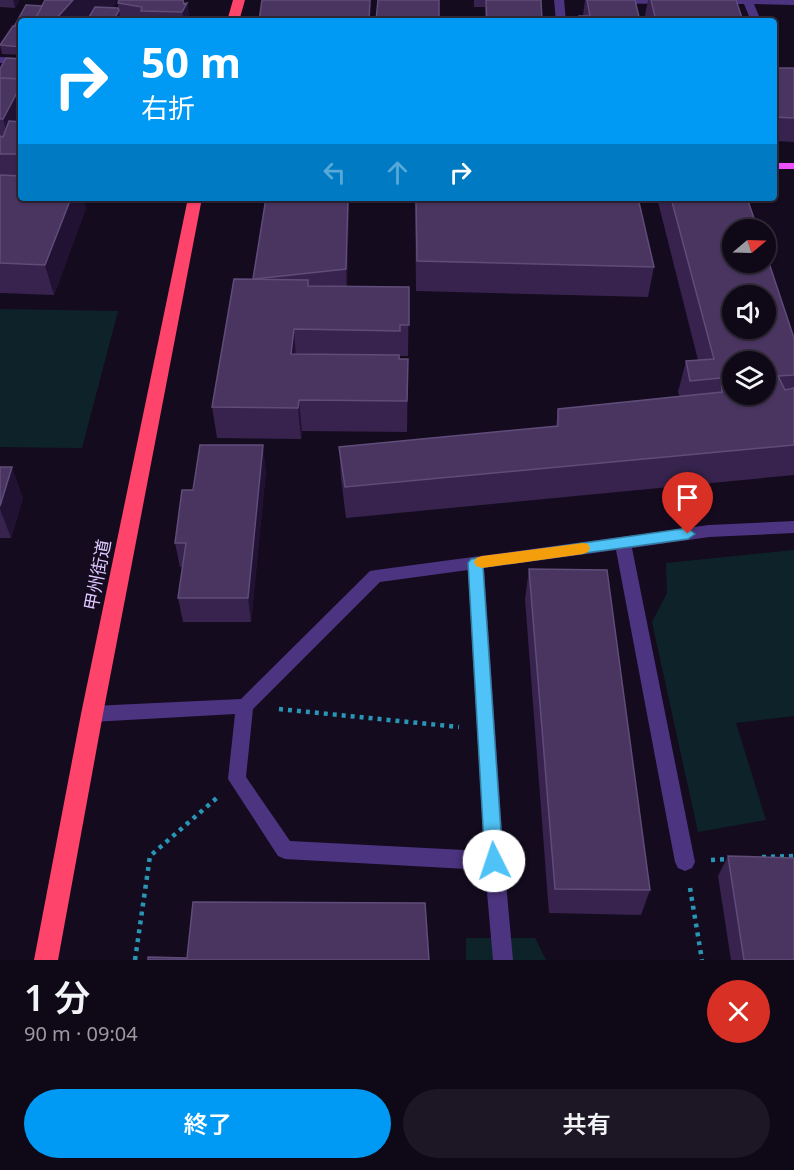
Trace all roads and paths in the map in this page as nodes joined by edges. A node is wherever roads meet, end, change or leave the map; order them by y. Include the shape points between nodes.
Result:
1 (239, 0) edge
2 (559, 0) edge
3 (594, 0) edge
4 (679, 1) edge
5 (702, 1) edge
6 (748, 1) edge
7 (775, 1) edge
8 (794, 2) edge
9 (234, 18) edge
10 (561, 18) edge
11 (755, 18) edge
12 (0, 60) edge
13 (18, 61) edge
14 (777, 166) edge
15 (794, 166) edge
16 (194, 201) edge
17 (794, 526) edge
18 (623, 543) junction
19 (476, 563) junction
20 (245, 706) junction
21 (92, 714) junction
22 (486, 730) junction
23 (237, 779) junction
24 (794, 855) edge
25 (750, 858) edge
26 (740, 859) edge
27 (494, 861) junction
28 (685, 862) junction
29 (46, 960) edge
30 (135, 960) edge
31 (503, 960) edge
32 (702, 960) edge

1 - 9 highway
2 - 10 street
3 - 4 street
5 - 6 street
6 - 7 street
6 - 11 street
7 - 8 street
12 - 13 street
14 - 15 main road
16 - 21 highway, 甲州街道
17 - 18 street via 709,531
18 - 19 street
18 - 28 street
19 - 20 street via 376,576
19 - 22 street
20 - 21 street
20 - 22 path
20 - 23 street
21 - 29 highway, 甲州街道
22 - 27 street
23 - 27 street via 285,850
23 - 30 path via 150,856
24 - 25 path
26 - 28 path
27 - 31 street
28 - 32 path

